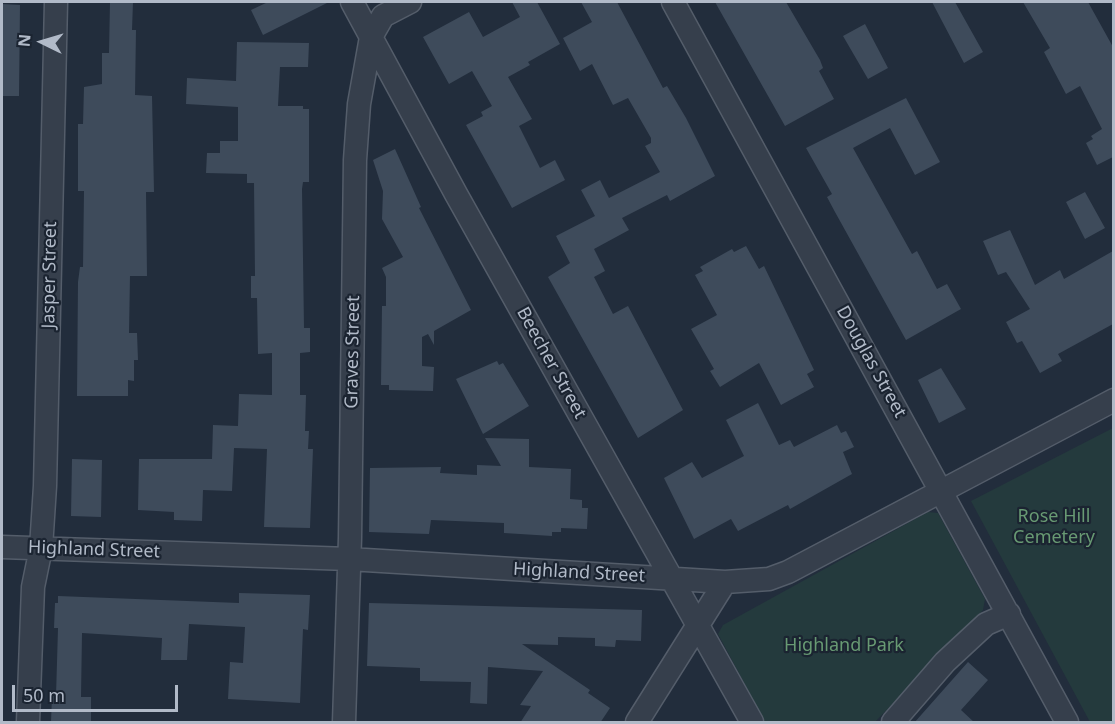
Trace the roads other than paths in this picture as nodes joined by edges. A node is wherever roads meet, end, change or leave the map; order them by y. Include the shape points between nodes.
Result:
1 (56, 2) edge
2 (352, 2) edge
3 (410, 2) edge
4 (673, 2) edge
5 (371, 37) junction
6 (1113, 400) edge
7 (942, 491) junction
8 (2, 547) edge
9 (41, 548) junction
10 (349, 559) junction
11 (672, 578) junction
12 (725, 582) junction
13 (1009, 614) junction
14 (699, 625) junction
15 (28, 723) edge
16 (344, 723) edge
17 (637, 723) edge
18 (752, 723) edge
19 (893, 723) edge
20 (1067, 723) edge

1 - 9 street, Jasper Street
2 - 5 street, Beecher Street
3 - 5 street, Graves Street via 383,16
4 - 7 street, Douglas Street
5 - 10 street, Graves Street via 359,104 355,160
5 - 11 street, Beecher Street
6 - 7 street, Highland Street
7 - 12 street, Highland Street via 788,572 769,579
7 - 13 street, Douglas Street
8 - 9 street, Highland Street
9 - 10 street, Highland Street
9 - 15 street, Jasper Street via 33,587
10 - 11 street, Highland Street
10 - 16 street, Graves Street
11 - 12 street, Highland Street
11 - 14 street, Beecher Street
12 - 14 street
13 - 19 street via 986,624
13 - 20 street, Douglas Street
14 - 17 street
14 - 18 street, Beecher Street

